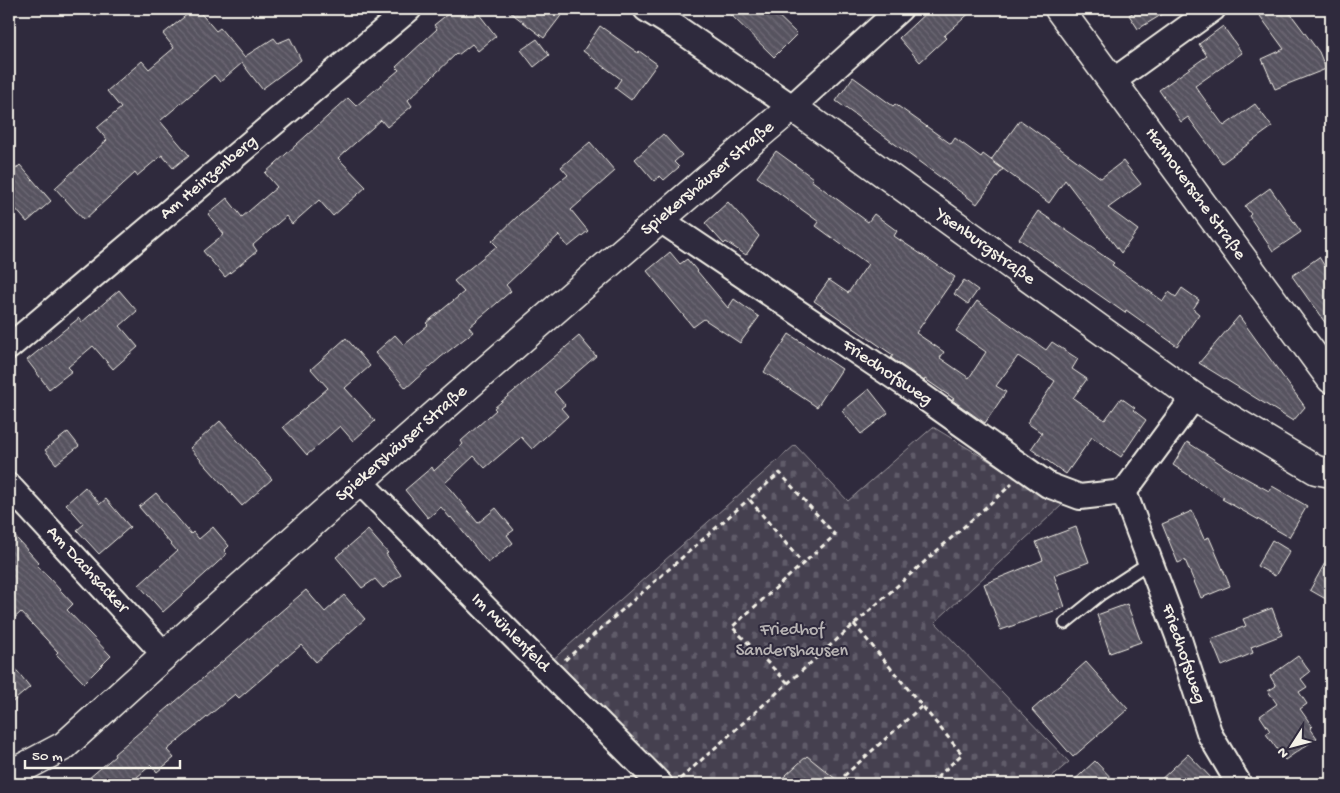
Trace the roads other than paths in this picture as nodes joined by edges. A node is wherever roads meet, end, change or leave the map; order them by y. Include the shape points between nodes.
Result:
1 (410, 9) edge
2 (646, 9) edge
3 (900, 9) edge
4 (1059, 9) edge
5 (1212, 9) edge
6 (1113, 81) junction
7 (792, 108) junction
8 (659, 219) junction
9 (9, 346) edge
10 (1331, 379) edge
11 (1194, 397) junction
12 (1331, 473) edge
13 (359, 481) junction
14 (9, 486) edge
15 (1124, 492) junction
16 (1150, 562) junction
17 (1065, 623) dead end
18 (165, 655) junction
19 (13, 775) edge
20 (660, 784) edge
21 (1239, 784) edge

1 - 9 street, Am Heinzenberg
2 - 7 street, Ysenburgstraße
3 - 7 street
4 - 6 street, Hannoversche Straße
5 - 6 street
6 - 10 street, Hannoversche Straße
7 - 8 street, Spiekershäuser Straße
7 - 11 street, Ysenburgstraße
8 - 13 street, Spiekershäuser Straße
8 - 15 street, Friedhofsweg via 915,391 1048,485 1080,497
11 - 12 street, Ysenburgstraße via 1316,470
11 - 15 street
13 - 18 street, Spiekershäuser Straße
13 - 20 street, Im Mühlenfeld
14 - 18 street, Am Dachsacker
15 - 16 street, Friedhofsweg
16 - 17 lane via 1101,594
16 - 21 street, Friedhofsweg via 1210,735
18 - 19 street, Spiekershäuser Straße via 64,746

